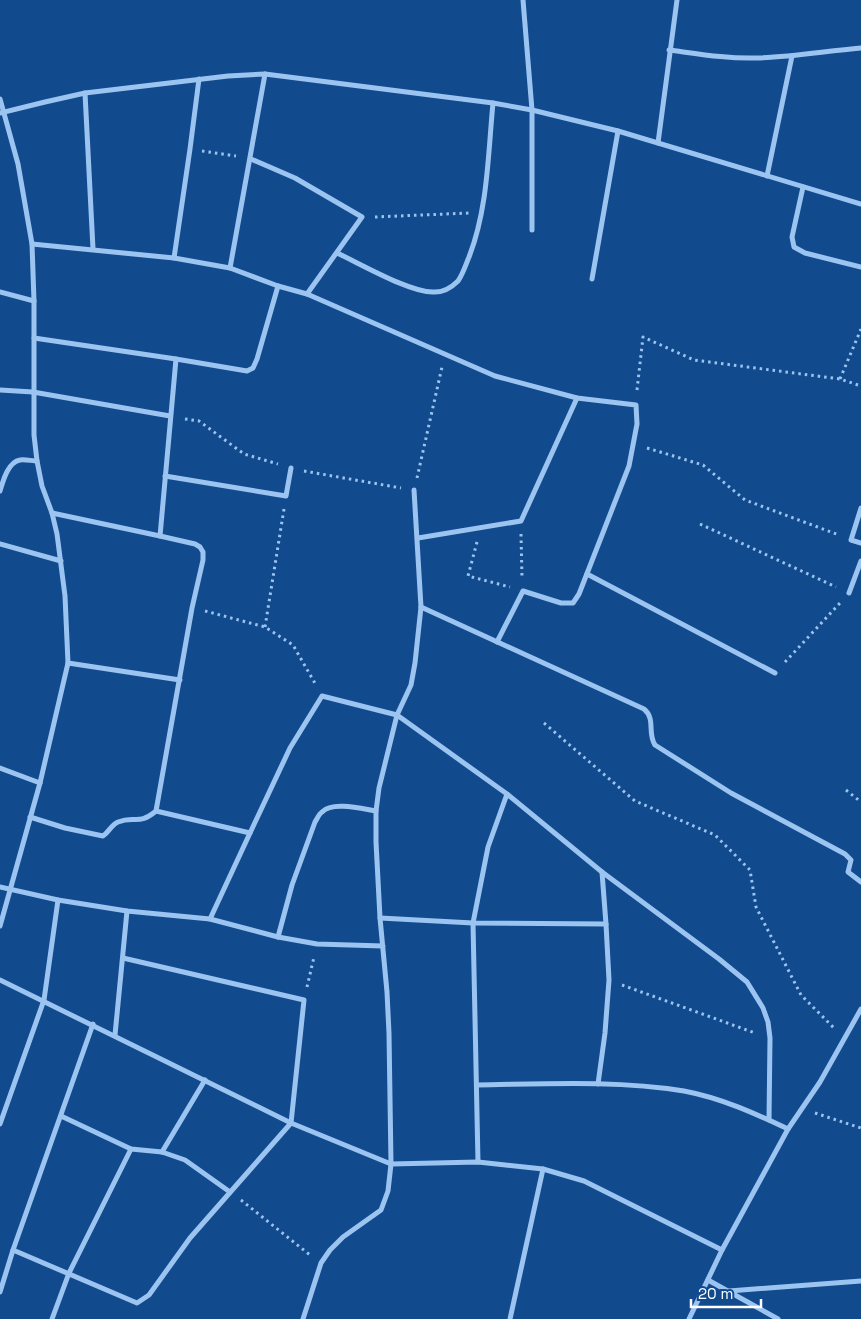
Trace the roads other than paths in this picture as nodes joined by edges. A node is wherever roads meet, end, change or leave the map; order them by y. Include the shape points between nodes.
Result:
1 (523, 0) edge
2 (677, 0) edge
3 (861, 48) edge
4 (669, 50) junction
5 (792, 56) junction
6 (265, 74) junction
7 (198, 79) junction
8 (85, 94) junction
9 (0, 99) edge
10 (493, 103) junction
11 (532, 110) junction
12 (2, 112) edge
13 (618, 131) junction
14 (658, 143) junction
15 (251, 158) junction
16 (767, 176) junction
17 (803, 187) junction
18 (861, 204) edge
19 (532, 230) dead end
20 (32, 244) junction
21 (93, 249) junction
22 (336, 253) junction
23 (174, 258) junction
24 (861, 267) edge
25 (230, 268) junction
26 (592, 279) dead end
27 (278, 286) junction
28 (0, 292) edge
29 (307, 294) junction
30 (34, 301) junction
31 (34, 338) junction
32 (176, 358) junction
33 (0, 390) edge
34 (33, 392) junction
35 (576, 398) junction
36 (170, 416) junction
37 (37, 462) junction
38 (290, 468) road end
39 (165, 476) junction
40 (414, 490) road end
41 (0, 491) edge
42 (861, 508) edge
43 (52, 512) junction
44 (160, 536) junction
45 (418, 538) junction
46 (861, 543) edge
47 (0, 544) edge
48 (60, 561) junction
49 (861, 561) edge
50 (587, 574) junction
51 (849, 593) road end
52 (422, 607) junction
53 (497, 642) junction
54 (68, 663) junction
55 (775, 673) road end
56 (180, 680) junction
57 (397, 715) junction
58 (0, 768) edge
59 (40, 783) junction
60 (507, 794) junction
61 (156, 811) junction
62 (376, 811) junction
63 (30, 817) junction
64 (250, 833) junction
65 (602, 872) junction
66 (861, 882) edge
67 (0, 887) edge
68 (10, 890) junction
69 (58, 900) junction
70 (127, 911) junction
71 (380, 918) junction
72 (210, 919) junction
73 (473, 923) junction
74 (606, 924) junction
75 (0, 926) edge
76 (278, 937) junction
77 (382, 946) junction
78 (123, 958) junction
79 (0, 980) edge
80 (44, 1000) junction
81 (861, 1009) edge
82 (93, 1024) junction
83 (115, 1035) junction
84 (205, 1080) junction
85 (598, 1084) junction
86 (477, 1085) junction
87 (61, 1116) junction
88 (769, 1120) junction
89 (291, 1123) junction
90 (0, 1124) edge
91 (788, 1129) junction
92 (131, 1149) junction
93 (162, 1152) junction
94 (478, 1162) junction
95 (391, 1164) junction
96 (543, 1169) junction
97 (230, 1192) junction
98 (13, 1250) junction
99 (722, 1250) junction
100 (69, 1273) junction
101 (708, 1280) junction
102 (861, 1281) edge
103 (0, 1292) edge
104 (729, 1292) junction
105 (769, 1317) edge
106 (52, 1319) edge
107 (303, 1319) edge
108 (510, 1319) edge
109 (689, 1319) edge
110 (778, 1319) edge

1 - 11 street
2 - 4 street
3 - 5 street
4 - 5 street via 726,57
4 - 14 street
5 - 16 street
6 - 7 street
6 - 10 street
6 - 15 street
7 - 8 street
7 - 23 street
8 - 12 street
8 - 21 street
9 - 12 street
10 - 11 street
10 - 22 street via 482,212 473,246 458,280 448,289 435,292 411,288
11 - 13 street
11 - 19 street
12 - 20 street via 18,164
13 - 14 street
13 - 26 street
14 - 16 street
15 - 22 street via 294,178 362,217
15 - 25 street
16 - 17 street
17 - 18 street
17 - 24 street via 792,237 794,247 804,253
20 - 21 street
20 - 30 street
21 - 23 street
22 - 29 street
23 - 25 street
25 - 27 street
27 - 29 street
27 - 32 street via 253,368 239,370
28 - 30 street
29 - 35 street via 495,376
30 - 31 street
31 - 32 street
31 - 34 street
32 - 36 street
33 - 34 street
34 - 36 street
34 - 37 street
35 - 45 street via 521,521
35 - 50 street via 636,405 634,444 621,489
36 - 39 street
37 - 41 street via 21,459 14,462
37 - 43 street
38 - 39 street via 286,496
39 - 44 street
40 - 45 street
42 - 46 street via 851,540
43 - 44 street
43 - 48 street
44 - 56 street via 195,544 202,552
45 - 52 street
47 - 48 street
48 - 54 street
49 - 51 street
50 - 53 street via 573,603 561,603 523,590
50 - 55 street
52 - 53 street
52 - 57 street via 411,685
53 - 66 street via 644,709 649,713 651,739 655,744 731,793 845,854 851,860 848,872
54 - 56 street
54 - 59 street
56 - 61 street
57 - 60 street
57 - 62 street
57 - 64 street via 322,696 290,748
58 - 59 street
59 - 63 street
60 - 65 street
60 - 73 street via 488,847
61 - 63 street via 147,819 118,822 103,836
61 - 64 street
62 - 71 street
62 - 76 street via 335,806 321,812 292,885
63 - 68 street
64 - 72 street
65 - 74 street
65 - 88 street via 747,982 768,1022
67 - 68 street
68 - 69 street
68 - 75 street
69 - 70 street
69 - 80 street
70 - 72 street
70 - 78 street
71 - 73 street
71 - 77 street
72 - 76 street
73 - 74 street
73 - 86 street
74 - 85 street via 610,980
76 - 77 street via 317,944
77 - 95 street via 388,1025
78 - 83 street
78 - 89 street via 304,1000
79 - 80 street
80 - 82 street
80 - 90 street
81 - 91 street via 820,1082
82 - 83 street
82 - 87 street
83 - 84 street
84 - 89 street
84 - 93 street
85 - 86 street
85 - 88 street via 685,1092 747,1109
86 - 94 street
87 - 92 street
87 - 98 street
88 - 91 street
89 - 95 street
89 - 97 street
91 - 99 street
92 - 93 street
92 - 100 street
93 - 97 street via 185,1160
94 - 95 street
94 - 96 street
95 - 107 street via 388,1191 381,1210 330,1250 321,1263
96 - 99 street via 584,1181
96 - 108 street
97 - 100 street via 143,1300 137,1303 130,1301
98 - 100 street
98 - 103 street
99 - 101 street
100 - 106 street
101 - 104 street
101 - 109 street
102 - 104 street
104 - 105 street
105 - 110 street

